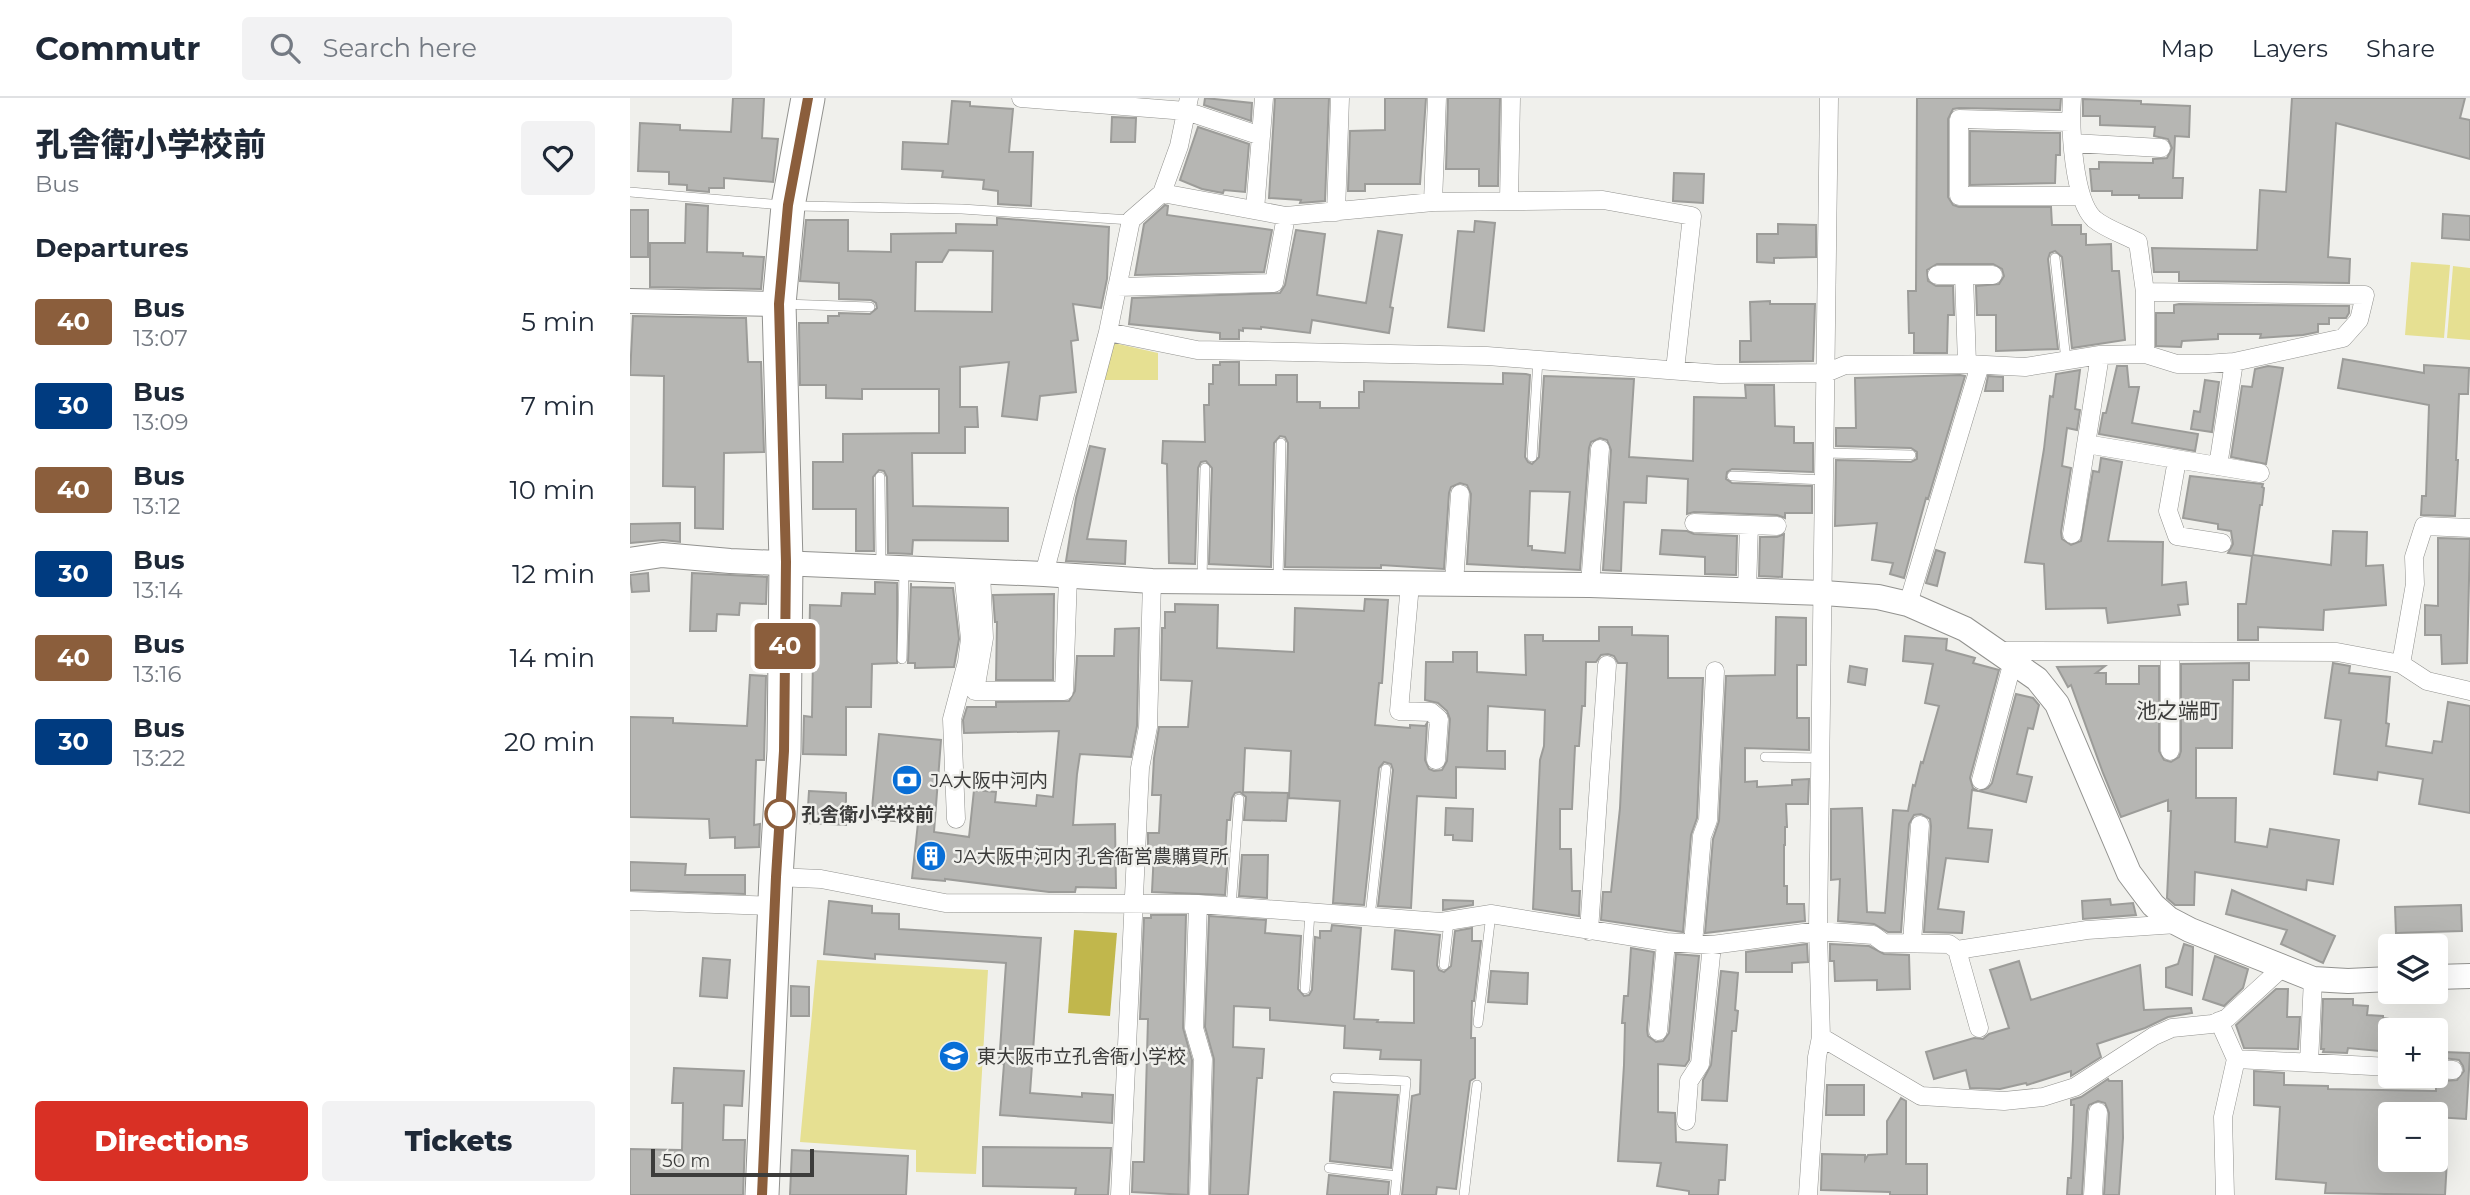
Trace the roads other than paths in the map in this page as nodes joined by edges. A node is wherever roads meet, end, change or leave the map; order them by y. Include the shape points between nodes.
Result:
1 (808, 98) edge
2 (1021, 98) edge
3 (1264, 98) edge
4 (1340, 98) edge
5 (1437, 98) edge
6 (1511, 98) edge
7 (1829, 98) edge
8 (2072, 98) edge
9 (1188, 104) edge
10 (2070, 122) junction
11 (1261, 136) junction
12 (2073, 143) junction
13 (2161, 148) dead end
14 (630, 192) edge
15 (1162, 192) junction
16 (2080, 196) junction
17 (1509, 200) junction
18 (1433, 202) junction
19 (788, 205) junction
20 (1255, 210) junction
21 (1336, 212) junction
22 (1286, 216) junction
23 (1131, 219) junction
24 (2055, 258) dead end
25 (1937, 275) dead end
26 (1964, 275) junction
27 (1993, 275) dead end
28 (1117, 288) junction
29 (2145, 292) junction
30 (630, 301) edge
31 (779, 304) junction
32 (870, 307) dead end
33 (1108, 332) junction
34 (2145, 354) junction
35 (2100, 355) junction
36 (1538, 359) junction
37 (2066, 361) junction
38 (2234, 362) junction
39 (1973, 365) junction
40 (1675, 370) junction
41 (1826, 373) junction
42 (1281, 443) dead end
43 (2086, 444) junction
44 (1600, 449) dead end
45 (1825, 453) junction
46 (1911, 454) dead end
47 (1532, 457) dead end
48 (2177, 460) junction
49 (2218, 466) junction
50 (1205, 468) dead end
51 (2260, 473) dead end
52 (1732, 476) dead end
53 (880, 477) dead end
54 (1825, 480) junction
55 (1460, 494) dead end
56 (1694, 523) dead end
57 (1749, 525) junction
58 (1777, 526) dead end
59 (2470, 528) edge
60 (2072, 534) dead end
61 (2222, 542) dead end
62 (630, 560) edge
63 (786, 562) junction
64 (893, 568) junction
65 (972, 572) junction
66 (1044, 574) junction
67 (1068, 576) junction
68 (1152, 581) junction
69 (1202, 582) junction
70 (1278, 582) junction
71 (1410, 584) junction
72 (1454, 584) junction
73 (1590, 585) junction
74 (1747, 590) junction
75 (1824, 593) junction
76 (1908, 604) junction
77 (2170, 652) junction
78 (2005, 656) junction
79 (902, 659) dead end
80 (2401, 664) junction
81 (1607, 665) dead end
82 (1715, 671) dead end
83 (2470, 691) edge
84 (2170, 751) dead end
85 (1765, 757) dead end
86 (1821, 758) junction
87 (1436, 760) dead end
88 (1386, 769) dead end
89 (1980, 780) dead end
90 (1239, 799) dead end
91 (956, 819) dead end
92 (1920, 825) dead end
93 (775, 891) junction
94 (630, 901) edge
95 (1133, 903) junction
96 (1198, 904) junction
97 (1231, 907) junction
98 (1310, 912) junction
99 (1491, 914) junction
100 (1370, 917) junction
101 (1449, 920) junction
102 (2177, 924) junction
103 (1589, 931) junction
104 (1818, 931) junction
105 (1666, 942) junction
106 (1912, 943) junction
107 (1693, 944) junction
108 (1712, 945) junction
109 (1957, 950) junction
110 (1444, 965) dead end
111 (2283, 967) junction
112 (2470, 976) edge
113 (2448, 977) edge
114 (2313, 979) junction
115 (2378, 980) edge
116 (1306, 989) dead end
117 (2219, 1021) junction
118 (1478, 1023) dead end
119 (1979, 1028) dead end
120 (1658, 1031) dead end
121 (1821, 1037) junction
122 (2236, 1059) junction
123 (2309, 1062) junction
124 (2378, 1066) edge
125 (1335, 1078) dead end
126 (1477, 1085) dead end
127 (2098, 1112) dead end
128 (1686, 1121) dead end
129 (1329, 1168) dead end
130 (1396, 1176) junction
131 (762, 1195) edge
132 (1120, 1195) edge
133 (1199, 1195) edge
134 (1395, 1195) edge
135 (1464, 1195) edge
136 (1808, 1195) edge
137 (2093, 1195) edge
138 (2225, 1195) edge

1 - 19 highway
2 - 9 street
3 - 11 street
4 - 21 street
5 - 18 street
6 - 17 street
7 - 41 street
8 - 10 street
9 - 11 street
9 - 15 street
10 - 12 street
10 - 16 street via 1959,119 1959,196
11 - 20 street
12 - 13 street
12 - 16 street
14 - 19 lane
15 - 20 street
15 - 23 street
16 - 29 street via 2095,219 2138,242
17 - 18 street
17 - 40 street via 1603,200 1692,216
18 - 21 street
19 - 23 lane
19 - 31 highway
20 - 22 street
21 - 22 street
22 - 28 street via 1274,284
23 - 28 street
24 - 37 lane
25 - 26 street
26 - 27 street
26 - 39 street
28 - 33 street
29 - 34 street
29 - 38 street via 2365,295 2359,320 2343,338
30 - 31 street
31 - 32 lane
31 - 63 highway
33 - 36 street via 1197,350
33 - 66 street
34 - 35 street
34 - 38 street via 2177,364
35 - 37 street
35 - 43 street
36 - 40 street
36 - 47 lane
37 - 39 street via 2025,367
38 - 49 street
39 - 41 street via 1845,365
39 - 76 street
40 - 41 street
41 - 45 street
42 - 70 lane
43 - 48 street
43 - 60 street
44 - 73 street
45 - 46 lane
45 - 54 street
48 - 49 street
48 - 61 street via 2168,511 2177,536
49 - 51 street
50 - 69 lane
52 - 54 lane
53 - 64 lane
54 - 75 street
55 - 72 street
56 - 57 street
57 - 58 street
57 - 74 street
59 - 80 street via 2424,526 2414,557 2415,583
62 - 63 street via 662,555
63 - 64 street
63 - 93 highway via 784,751
64 - 65 street
64 - 79 lane
65 - 66 street
65 - 67 street via 984,638 975,691 1065,691
65 - 91 street via 967,662 952,719
66 - 67 street
67 - 68 street
68 - 69 street
68 - 95 street via 1147,726 1140,768
69 - 70 street
70 - 71 street
71 - 72 street
71 - 87 street via 1399,711 1431,712 1439,719
72 - 73 street
73 - 74 street
74 - 75 street
75 - 76 street
75 - 86 street
76 - 78 street via 1965,629
77 - 78 street
77 - 80 street via 2337,652
77 - 84 street
78 - 89 street
78 - 102 street via 2037,679 2057,704 2129,873 2153,905
80 - 83 street via 2427,681
81 - 103 street
82 - 107 street via 1708,820
85 - 86 lane
86 - 104 street
88 - 100 lane
90 - 97 lane
92 - 106 street
93 - 94 street
93 - 95 street via 821,879 945,903
93 - 131 highway
95 - 96 street
95 - 132 street
96 - 97 street
96 - 133 street via 1194,1028 1203,1059
97 - 98 street
98 - 100 street
98 - 116 lane
99 - 101 street
99 - 103 street
99 - 118 lane
100 - 101 street
101 - 110 lane
102 - 109 street via 2087,930
102 - 111 street
103 - 105 street
104 - 106 street via 1873,934 1884,943
104 - 108 street
104 - 121 street
105 - 107 street
105 - 120 street
106 - 109 street via 1949,944
107 - 108 street
108 - 128 street via 1700,1064 1689,1082
109 - 119 street
111 - 114 street
111 - 117 street
112 - 113 street
114 - 115 street
114 - 123 street
117 - 121 street via 2172,1028 2154,1036 2075,1087 2043,1097 2004,1101 1921,1096
117 - 122 street
121 - 136 street
122 - 123 street
122 - 138 street via 2223,1117
123 - 124 street
125 - 130 lane via 1406,1081
126 - 135 lane
127 - 137 street
129 - 130 lane
130 - 134 lane

